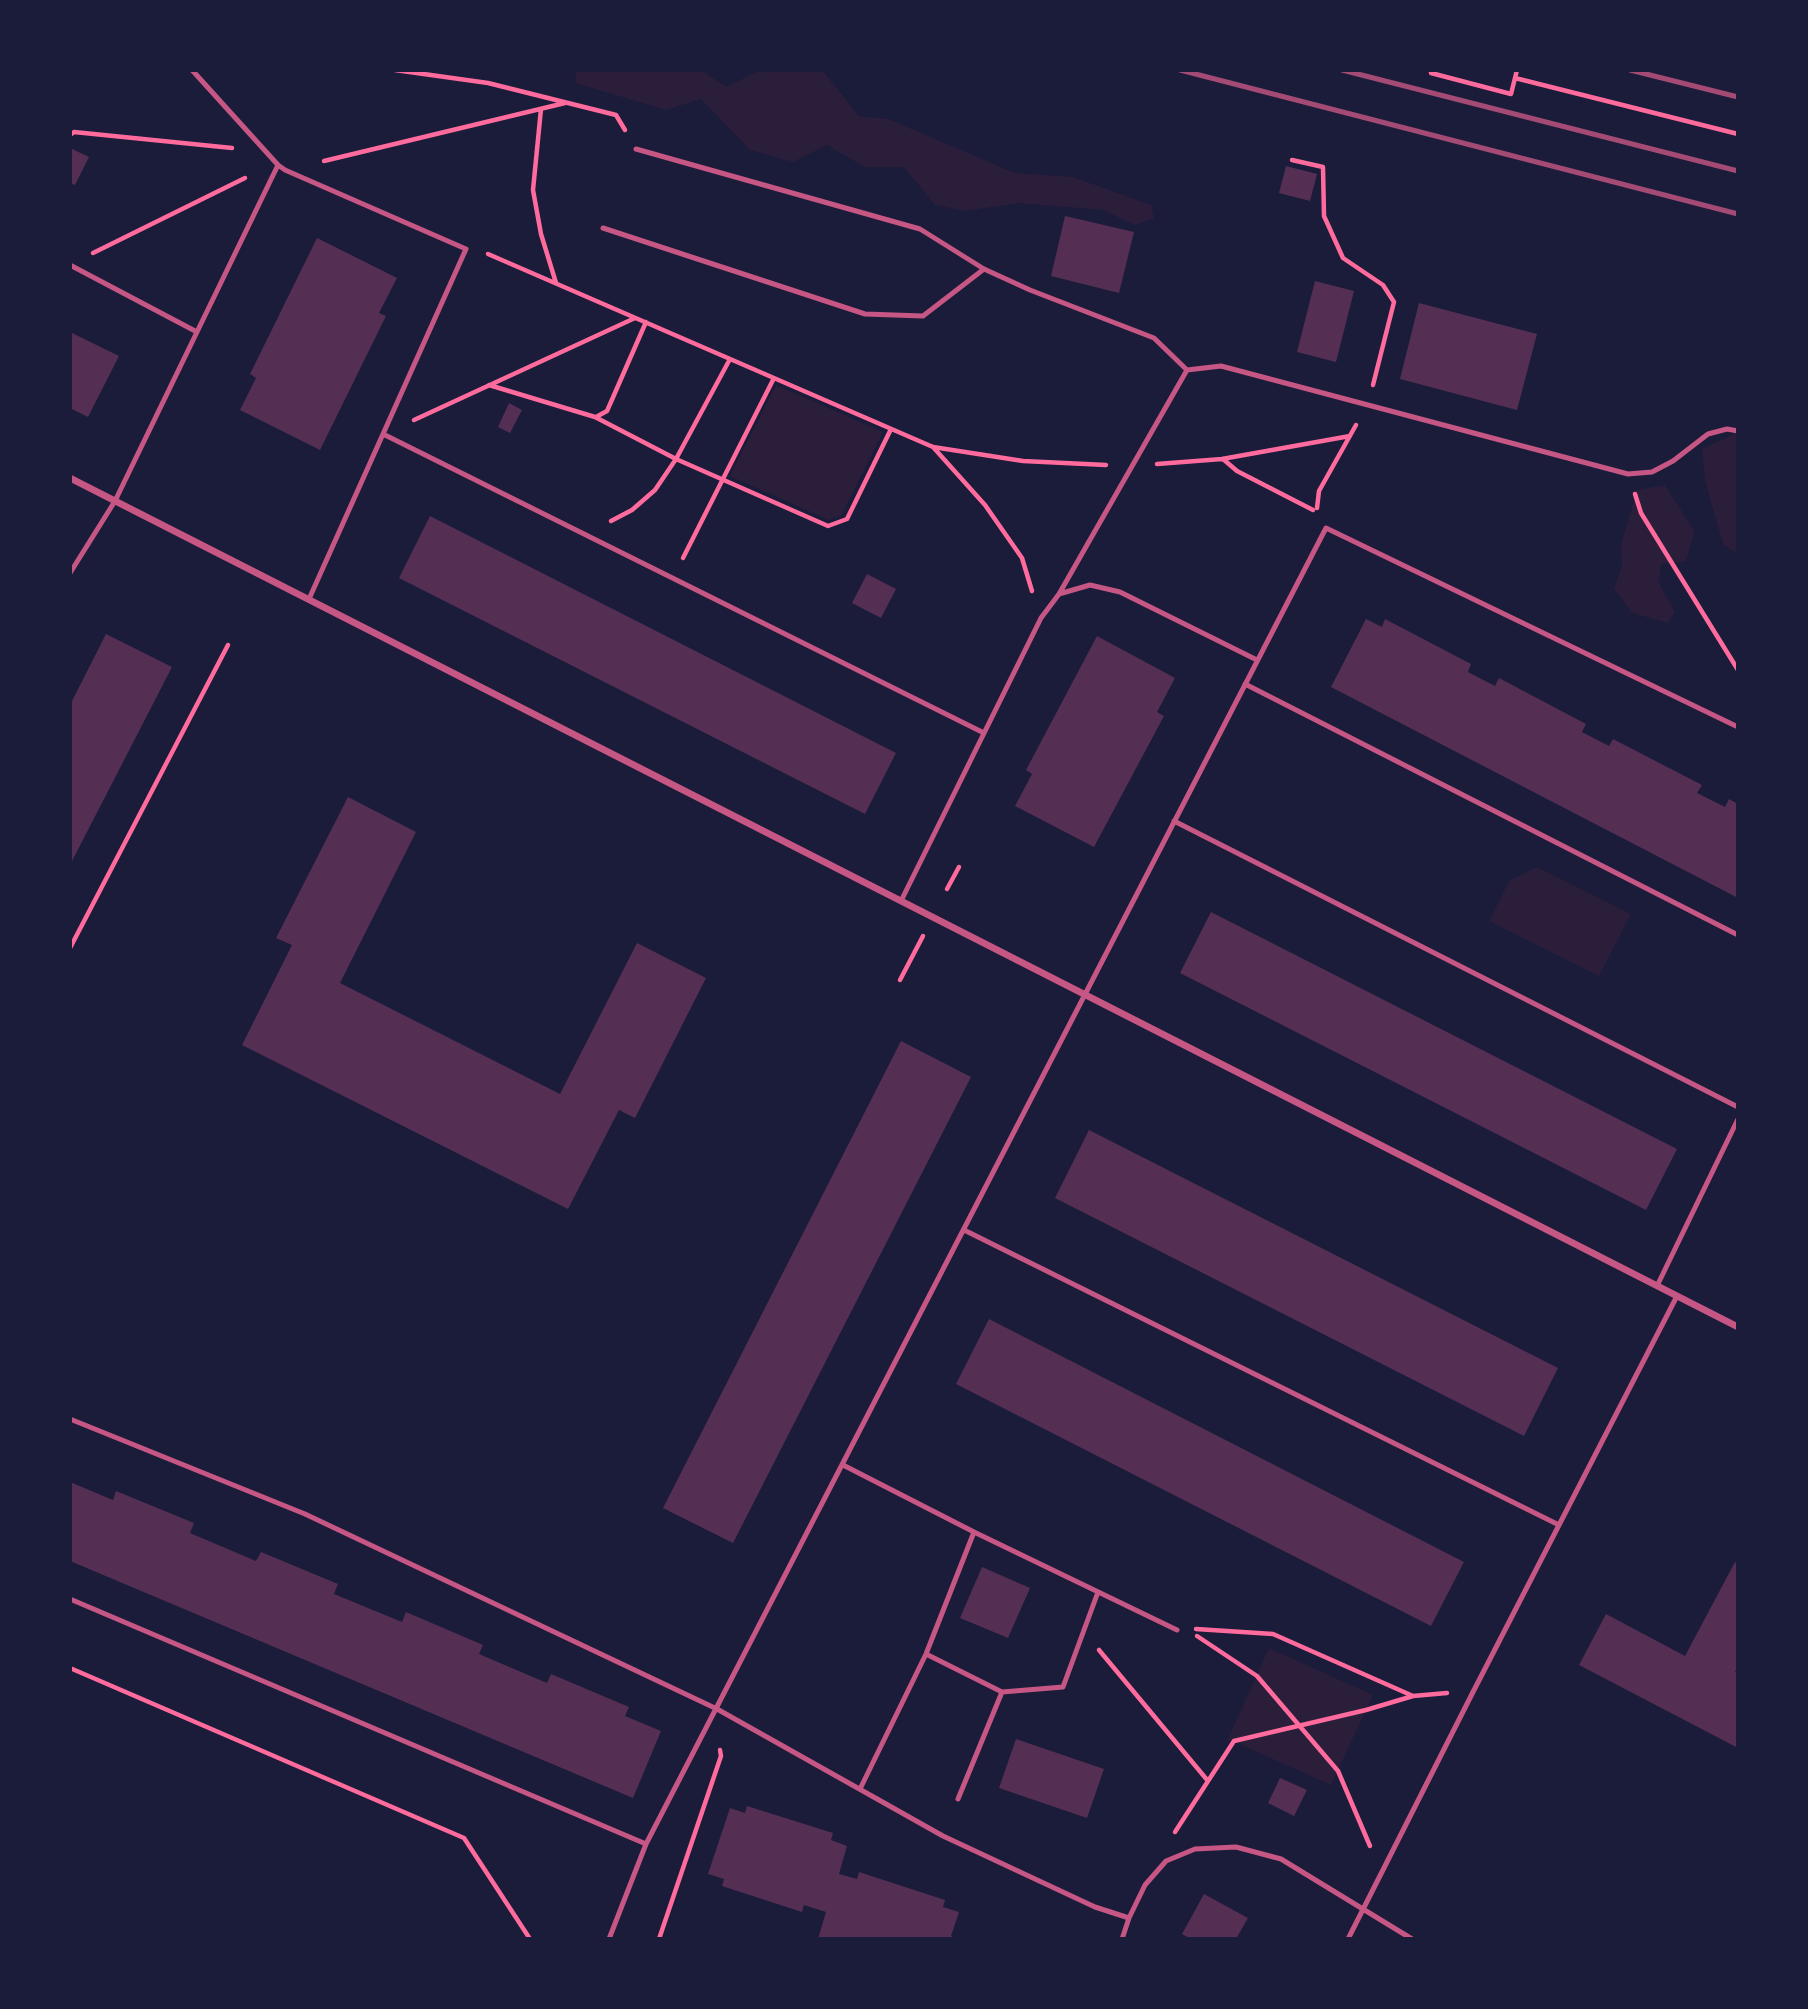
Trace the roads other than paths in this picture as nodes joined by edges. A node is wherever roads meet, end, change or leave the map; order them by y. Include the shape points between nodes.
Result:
1 (192, 70) edge
2 (636, 149) road end
3 (278, 165) junction
4 (603, 228) dead end
5 (70, 265) edge
6 (984, 269) junction
7 (197, 332) junction
8 (1187, 370) junction
9 (1738, 431) edge
10 (383, 434) junction
11 (70, 478) edge
12 (116, 501) junction
13 (70, 573) edge
14 (1059, 594) junction
15 (309, 600) junction
16 (1257, 660) junction
17 (1245, 684) junction
18 (1738, 727) edge
19 (984, 733) junction
20 (1174, 821) junction
21 (901, 901) junction
22 (1738, 934) edge
23 (1085, 995) junction
24 (1738, 1107) edge
25 (1738, 1119) edge
26 (964, 1230) junction
27 (1657, 1286) junction
28 (1677, 1296) junction
29 (1738, 1328) edge
30 (70, 1419) edge
31 (843, 1465) junction
32 (1559, 1525) junction
33 (974, 1532) junction
34 (1098, 1592) junction
35 (70, 1599) edge
36 (1177, 1630) dead end
37 (926, 1654) junction
38 (1002, 1692) junction
39 (717, 1709) junction
40 (860, 1789) junction
41 (958, 1799) dead end
42 (646, 1844) junction
43 (1363, 1909) junction
44 (1129, 1918) junction
45 (609, 1939) edge
46 (1122, 1939) edge
47 (1348, 1939) edge
48 (1412, 1939) edge

1 - 3 lane
2 - 6 lane via 920,229
3 - 7 lane
3 - 10 lane via 467,249
4 - 6 lane via 865,314 923,316
5 - 7 lane
6 - 8 lane via 1154,338
7 - 12 lane
8 - 9 lane via 1221,366 1628,474 1652,472 1708,434
8 - 14 lane
10 - 15 lane
10 - 19 lane
11 - 12 street
12 - 13 lane
12 - 15 street
14 - 16 lane via 1090,585 1120,592
14 - 19 lane via 1041,618
15 - 21 street
16 - 17 lane
16 - 18 lane via 1326,528
17 - 20 lane
17 - 22 lane
19 - 21 lane
20 - 23 lane
20 - 24 lane
21 - 23 street
23 - 26 lane
23 - 27 street
25 - 27 lane
26 - 31 lane
26 - 32 lane
27 - 28 street
28 - 29 street
28 - 32 lane
30 - 39 lane via 305,1514
31 - 33 lane
31 - 39 lane
32 - 43 lane
33 - 34 lane
33 - 37 lane
34 - 36 lane
34 - 38 lane via 1063,1687
35 - 42 lane
37 - 38 lane
37 - 40 lane
38 - 41 lane
39 - 40 lane
39 - 42 lane
40 - 44 lane via 943,1836 1095,1907
42 - 45 lane
43 - 44 lane via 1281,1859 1236,1847 1195,1849 1166,1861 1145,1885
43 - 47 lane
43 - 48 lane
44 - 46 lane

